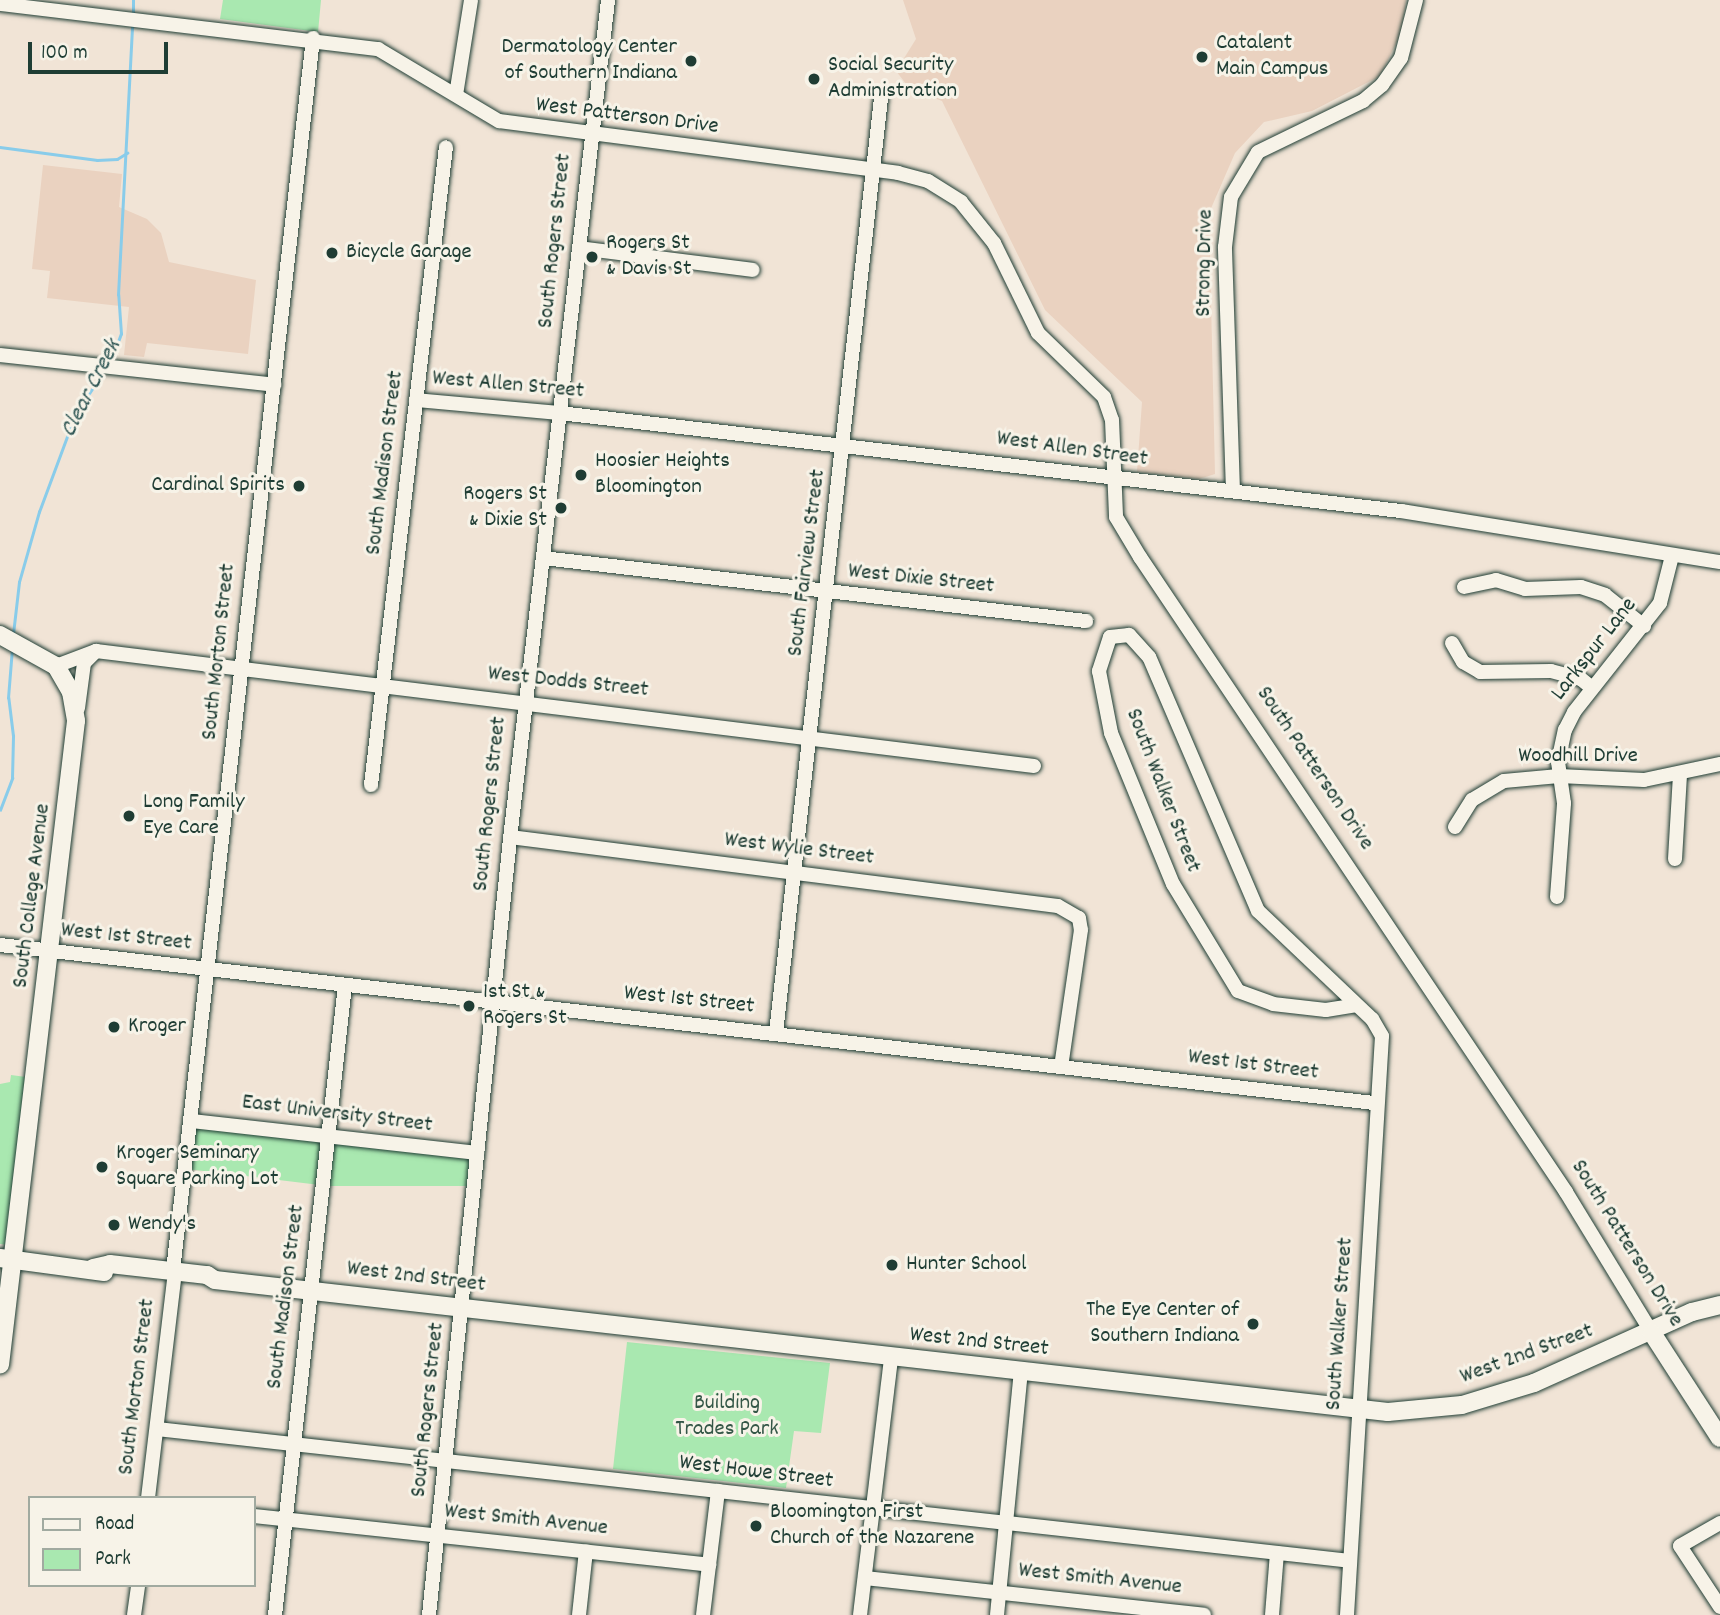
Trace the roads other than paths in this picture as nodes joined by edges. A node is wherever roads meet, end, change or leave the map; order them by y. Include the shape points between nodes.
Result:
1 (471, 0) edge
2 (608, 0) edge
3 (1416, 0) edge
4 (0, 4) edge
5 (313, 38) junction
6 (456, 95) junction
7 (881, 98) dead end
8 (590, 135) junction
9 (446, 147) dead end
10 (873, 170) junction
11 (579, 248) junction
12 (753, 270) dead end
13 (0, 355) edge
14 (274, 384) junction
15 (416, 400) junction
16 (560, 413) junction
17 (845, 446) junction
18 (1113, 480) junction
19 (1233, 491) junction
20 (1672, 556) junction
21 (543, 558) junction
22 (1720, 562) edge
23 (1464, 587) dead end
24 (828, 593) junction
25 (1086, 621) dead end
26 (1643, 626) junction
27 (12, 642) edge
28 (1452, 642) dead end
29 (96, 651) junction
30 (56, 666) junction
31 (241, 669) junction
32 (382, 688) junction
33 (1592, 688) junction
34 (525, 703) junction
35 (76, 721) junction
36 (809, 738) junction
37 (1720, 764) edge
38 (1034, 766) dead end
39 (1680, 775) junction
40 (1559, 776) junction
41 (371, 785) dead end
42 (1455, 827) dead end
43 (510, 837) junction
44 (1675, 859) dead end
45 (794, 872) junction
46 (1557, 897) dead end
47 (0, 945) edge
48 (50, 952) junction
49 (207, 970) junction
50 (345, 985) junction
51 (493, 1001) junction
52 (1357, 1004) junction
53 (776, 1033) junction
54 (1061, 1067) junction
55 (1374, 1103) junction
56 (192, 1121) junction
57 (328, 1136) junction
58 (477, 1153) junction
59 (6, 1259) edge
60 (174, 1276) junction
61 (310, 1291) junction
62 (1720, 1305) edge
63 (462, 1308) junction
64 (1652, 1334) junction
65 (891, 1358) junction
66 (0, 1365) edge
67 (1021, 1372) junction
68 (1358, 1409) junction
69 (158, 1429) junction
70 (1720, 1438) edge
71 (293, 1446) junction
72 (447, 1462) junction
73 (718, 1491) junction
74 (148, 1496) edge
75 (873, 1509) junction
76 (256, 1516) edge
77 (285, 1519) junction
78 (1006, 1523) junction
79 (1720, 1523) edge
80 (438, 1535) junction
81 (586, 1550) junction
82 (1277, 1553) junction
83 (1350, 1561) junction
84 (709, 1564) junction
85 (865, 1577) junction
86 (138, 1587) edge
87 (999, 1592) junction
88 (1720, 1607) edge
89 (1148, 1612) edge
90 (134, 1615) edge
91 (275, 1615) edge
92 (429, 1615) edge
93 (579, 1615) edge
94 (703, 1615) edge
95 (860, 1615) edge
96 (997, 1615) edge
97 (1204, 1615) edge
98 (1272, 1615) edge
99 (1347, 1615) edge

1 - 6 street
2 - 8 street, South Rogers Street
3 - 19 street, Strong Drive via 1401,58 1382,85 1363,101 1258,152 1231,197 1225,247
4 - 5 street, West Patterson Drive
5 - 6 street, West Patterson Drive via 378,48
5 - 14 street, South Morton Street
6 - 8 street, West Patterson Drive via 499,121
7 - 10 street, South Fairview Street
8 - 10 street, West Patterson Drive
8 - 11 street, South Rogers Street
9 - 15 street, South Madison Street
10 - 17 street, South Fairview Street
10 - 18 street, South Patterson Drive via 928,181 972,212 994,243 1038,333 1104,397 1112,420
11 - 12 street
11 - 16 street, South Rogers Street
13 - 14 street
14 - 31 street, South Morton Street
15 - 16 street, West Allen Street
15 - 32 street, South Madison Street
16 - 17 street, West Allen Street
16 - 21 street, South Rogers Street
17 - 18 street, West Allen Street
17 - 24 street, South Fairview Street
18 - 19 street, West Allen Street
18 - 64 street, South Patterson Drive via 1116,517 1140,557 1558,1181
19 - 20 street, West Allen Street via 1401,511
20 - 22 street, West Allen Street
20 - 26 street, Larkspur Lane via 1660,603
21 - 24 street, West Dixie Street
21 - 34 street, South Rogers Street
23 - 26 street via 1496,580 1525,589 1581,587 1605,595
24 - 25 street, West Dixie Street
24 - 36 street, South Fairview Street
26 - 33 street, Larkspur Lane
27 - 30 main road
28 - 33 street via 1463,662 1480,672 1551,671 1581,679
29 - 30 street, West Dodds Street
29 - 31 street, West Dodds Street
29 - 35 street via 84,663
30 - 35 main road, South College Avenue via 71,692
31 - 32 street, West Dodds Street
31 - 49 street, South Morton Street
32 - 34 street, West Dodds Street
32 - 41 street, South Madison Street
33 - 40 street, Larkspur Lane via 1565,730
34 - 36 street, West Dodds Street
34 - 43 street, South Rogers Street
35 - 48 main road, South College Avenue
36 - 38 street, West Dodds Street
36 - 45 street, South Fairview Street
37 - 39 street, Woodhill Drive
39 - 40 street, Woodhill Drive via 1644,780
39 - 44 street
40 - 42 street, Woodhill Drive via 1491,786 1472,800
40 - 46 street, Larkspur Lane via 1564,803
43 - 45 street, West Wylie Street
43 - 51 street, South Rogers Street
45 - 53 street, South Fairview Street
45 - 54 street, West Wylie Street via 1058,906 1079,918
47 - 48 street, West 1st Street
48 - 49 street, West 1st Street
48 - 59 main road, South College Avenue
49 - 50 street, West 1st Street
49 - 56 street, South Morton Street
50 - 51 street, West 1st Street
50 - 57 street, South Madison Street
51 - 53 street, West 1st Street
51 - 58 street, South Rogers Street
52 - 52 street, South Walker Street via 1258,911 1149,657 1129,635 1110,637 1099,671 1111,733 1173,884 1238,991 1273,1004 1326,1010
52 - 55 street, South Walker Street via 1382,1036
53 - 54 street, West 1st Street
54 - 55 street, West 1st Street
55 - 68 street, South Walker Street via 1371,1239
56 - 57 street, East University Street
56 - 60 street, South Morton Street
57 - 58 street, East University Street
57 - 61 street, South Madison Street
58 - 63 street, South Rogers Street
59 - 60 main road, West 2nd Street via 93,1268 110,1264
59 - 66 main road, South College Avenue
60 - 61 main road, West 2nd Street
60 - 69 street, South Morton Street
61 - 63 main road, West 2nd Street
61 - 71 street, South Madison Street
62 - 64 main road, West 2nd Street via 1692,1312
63 - 65 main road, West 2nd Street
63 - 72 street, South Rogers Street
64 - 68 main road, West 2nd Street via 1534,1383 1462,1405 1426,1411
64 - 70 main road, South Patterson Drive
65 - 67 main road, West 2nd Street
65 - 75 street
67 - 68 main road, West 2nd Street
67 - 78 street
68 - 83 street, South Walker Street
69 - 71 street, West Howe Street
69 - 74 street, South Morton Street
71 - 72 street, West Howe Street
71 - 77 street, South Madison Street
72 - 73 street, West Howe Street
72 - 80 street, South Rogers Street
73 - 75 street, West Howe Street
73 - 84 street
75 - 78 street, West Howe Street
75 - 85 street
76 - 77 street, West Smith Avenue
77 - 80 street, West Smith Avenue
77 - 91 street, South Madison Street
78 - 82 street, West Howe Street
78 - 87 street
79 - 88 street via 1680,1546
80 - 81 street, West Smith Avenue
80 - 92 street, South Rogers Street
81 - 84 street, West Smith Avenue
81 - 93 street
82 - 83 street, West Howe Street
82 - 98 street
83 - 99 street, South Walker Street
84 - 94 street
85 - 87 street, West Smith Avenue
85 - 95 street
86 - 90 street
87 - 89 street, West Smith Avenue
87 - 96 street
89 - 97 street, West Smith Avenue

